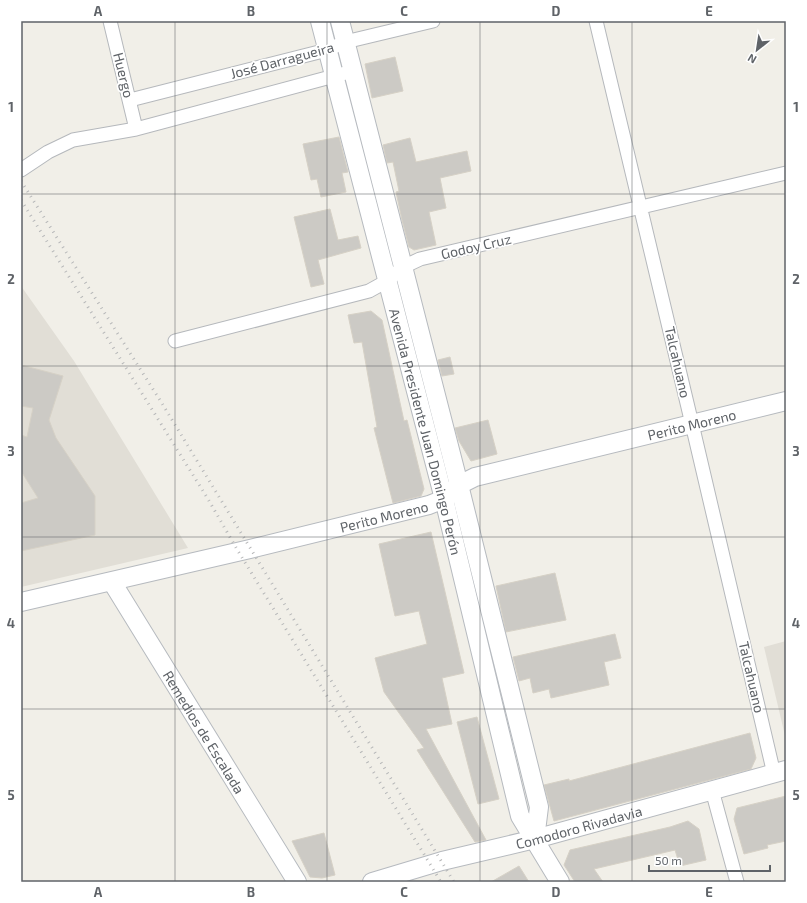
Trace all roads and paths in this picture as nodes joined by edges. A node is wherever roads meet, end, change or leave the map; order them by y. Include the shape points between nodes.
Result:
1 (110, 21) edge
2 (320, 21) edge
3 (340, 21) edge
4 (433, 21) edge
5 (596, 21) edge
6 (345, 42) junction
7 (327, 50) junction
8 (353, 71) junction
9 (334, 75) junction
10 (130, 100) junction
11 (136, 129) junction
12 (21, 170) edge
13 (786, 173) edge
14 (641, 208) junction
15 (403, 267) junction
16 (387, 280) junction
17 (175, 342) dead end
18 (786, 401) edge
19 (692, 424) junction
20 (459, 485) junction
21 (444, 499) junction
22 (112, 582) junction
23 (21, 602) edge
24 (780, 772) edge
25 (712, 790) junction
26 (535, 839) junction
27 (297, 882) edge
28 (372, 882) edge
29 (560, 882) edge
30 (737, 882) edge

1 - 10 street, Huergo
2 - 7 main road, Avenida Presidente Juan Domingo Perón
3 - 6 main road, Avenida Presidente Juan Domingo Perón
4 - 6 street, José Darragueira
5 - 14 street, Talcahuano
6 - 7 street, José Darragueira
6 - 8 main road, Avenida Presidente Juan Domingo Perón
7 - 9 main road, Avenida Presidente Juan Domingo Perón
7 - 10 street, José Darragueira
8 - 9 street, José Darragueira
8 - 15 main road, Avenida Presidente Juan Domingo Perón
9 - 11 street, José Darragueira
9 - 16 main road, Avenida Presidente Juan Domingo Perón
10 - 11 street, Huergo
11 - 12 street, José Darragueira via 73,140
13 - 14 street, Godoy Cruz
14 - 15 street, Godoy Cruz via 420,259
14 - 19 street, Talcahuano
15 - 16 street, Godoy Cruz
15 - 20 main road, Avenida Presidente Juan Domingo Perón
16 - 17 street, Godoy Cruz via 369,292
16 - 21 main road, Avenida Presidente Juan Domingo Perón
18 - 19 main road, Perito Moreno
19 - 20 main road, Perito Moreno via 475,477
19 - 24 street, Talcahuano
20 - 21 main road, Perito Moreno
20 - 26 main road, Avenida Presidente Juan Domingo Perón via 539,807
21 - 22 main road, Perito Moreno via 429,505
21 - 26 main road, Avenida Presidente Juan Domingo Perón via 520,816
22 - 23 main road, Perito Moreno
22 - 27 main road, Remedios de Escalada
24 - 25 main road, Comodoro Rivadavia
25 - 26 main road, Comodoro Rivadavia
25 - 30 street
26 - 28 main road, Comodoro Rivadavia via 442,861
26 - 29 main road, Avenida Presidente Juan Domingo Perón

